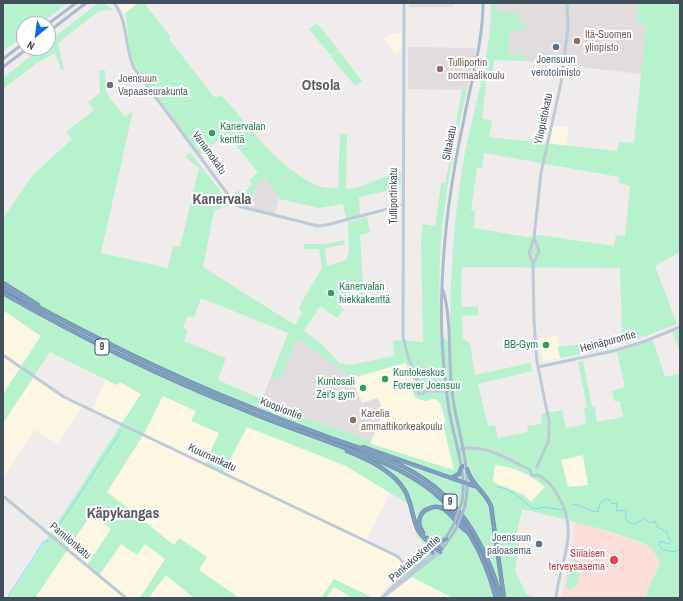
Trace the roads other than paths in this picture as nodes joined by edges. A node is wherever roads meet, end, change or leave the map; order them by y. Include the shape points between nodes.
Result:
1 (76, 3) edge
2 (86, 3) edge
3 (114, 3) edge
4 (404, 3) edge
5 (483, 3) edge
6 (567, 3) edge
7 (56, 18) edge
8 (56, 26) edge
9 (16, 49) edge
10 (17, 56) edge
11 (3, 59) edge
12 (3, 67) edge
13 (403, 205) junction
14 (534, 238) junction
15 (533, 264) junction
16 (3, 283) edge
17 (442, 287) junction
18 (3, 288) edge
19 (3, 293) edge
20 (43, 310) junction
21 (680, 327) edge
22 (3, 355) edge
23 (538, 368) junction
24 (420, 387) junction
25 (425, 391) junction
26 (446, 391) junction
27 (452, 391) junction
28 (338, 445) junction
29 (356, 447) junction
30 (463, 448) junction
31 (458, 450) junction
32 (462, 466) junction
33 (537, 467) junction
34 (467, 469) junction
35 (530, 470) junction
36 (538, 475) junction
37 (450, 476) junction
38 (466, 483) junction
39 (480, 489) junction
40 (3, 496) edge
41 (469, 533) junction
42 (426, 539) junction
43 (446, 539) junction
44 (432, 541) junction
45 (439, 550) junction
46 (433, 553) junction
47 (413, 572) junction
48 (126, 598) edge
49 (383, 598) edge
50 (496, 598) edge
51 (502, 598) edge
52 (556, 598) edge

1 - 7 main road
2 - 8 main road
3 - 13 street, Vanamokatu via 123,18 128,53 134,68 235,204 318,226
4 - 13 street, Tulliportinkatu
5 - 17 main road, Siltakatu via 480,42 449,200
6 - 14 street, Yliopistokatu via 568,27 561,83 541,178
9 - 11 main road
10 - 12 main road
13 - 24 street, Tulliportinkatu via 403,336
14 - 15 street, Yliopistokatu via 529,253
14 - 15 street, Yliopistokatu via 539,251
15 - 23 street, Yliopistokatu
16 - 20 highway
17 - 26 main road, Siltakatu
17 - 27 main road, Siltakatu via 448,309
18 - 20 highway, Kuopiontie / 9
19 - 28 highway, Kuopiontie / 9 via 74,333 161,374 242,409
20 - 29 highway, Kuopiontie / 9 via 113,347 172,374 244,405
21 - 23 street, Heinäpurontie via 640,343 599,355
22 - 47 street, Kuurnankatu via 64,397 397,556
23 - 33 street, Yliopistokatu via 549,433 548,442
24 - 25 street
24 - 25 street via 419,394
25 - 26 street
26 - 27 street
26 - 31 main road, Siltakatu
27 - 30 main road, Siltakatu
28 - 41 highway, Kuopiontie / 9 via 387,464 423,484 452,511
28 - 42 highway via 380,468 398,482 411,502 418,530
29 - 37 highway via 363,447
29 - 51 highway, Kuopiontie / 9 via 413,472 456,508 482,546
30 - 31 street
30 - 34 main road, Siltakatu
30 - 35 street via 469,446 487,449
31 - 32 main road, Siltakatu
32 - 37 highway via 457,476
32 - 38 main road, Siltakatu
33 - 35 street
33 - 36 street via 540,472
34 - 38 main road, Siltakatu
34 - 39 highway via 470,479
35 - 36 street via 532,476
36 - 52 street via 555,491 563,504 568,522 568,550
37 - 38 highway
38 - 39 highway
38 - 43 main road, Pankakoskentie, bridge via 462,502
38 - 45 main road, Pankakoskentie, bridge via 465,506 456,529
39 - 51 highway via 493,512
40 - 48 street, Pamilonkatu
41 - 44 highway via 446,511 429,508 421,515 419,523 422,531
41 - 50 highway, Kuopiontie / 9 via 483,560
42 - 45 highway
42 - 46 highway
43 - 44 highway via 438,543
43 - 45 main road, Pankakoskentie
44 - 45 highway
45 - 46 street, Pankakoskentie
45 - 47 street, Pankakoskentie
46 - 47 street, Pankakoskentie
47 - 49 street, Pankakoskentie

